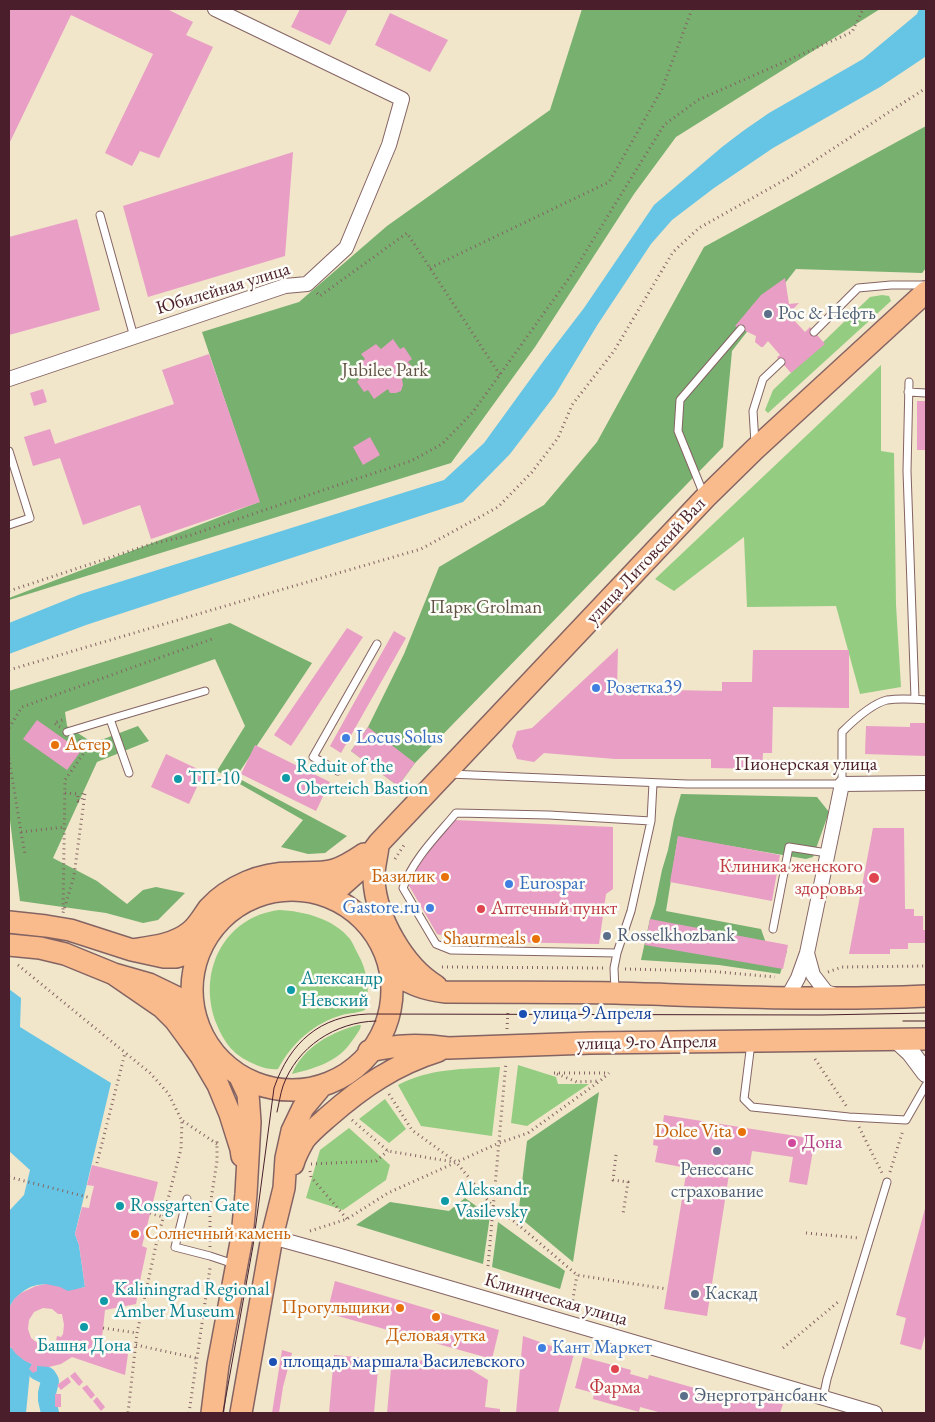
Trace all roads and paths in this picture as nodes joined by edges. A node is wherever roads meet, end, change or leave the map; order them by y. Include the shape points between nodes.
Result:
1 (216, 9) edge
2 (692, 9) edge
3 (863, 9) edge
4 (926, 88) edge
5 (100, 215) dead end
6 (430, 268) junction
7 (307, 284) junction
8 (926, 285) edge
9 (926, 292) edge
10 (741, 330) dead end
11 (814, 332) dead end
12 (134, 337) junction
13 (781, 362) dead end
14 (500, 375) junction
15 (9, 378) edge
16 (909, 382) dead end
17 (908, 392) junction
18 (926, 392) edge
19 (755, 449) junction
20 (9, 451) edge
21 (705, 498) junction
22 (9, 525) edge
23 (9, 591) edge
24 (212, 639) dead end
25 (377, 644) dead end
26 (9, 670) edge
27 (205, 691) dead end
28 (915, 699) junction
29 (926, 700) edge
30 (71, 718) dead end
31 (110, 719) junction
32 (9, 728) edge
33 (67, 732) junction
34 (9, 758) edge
35 (338, 771) dead end
36 (129, 773) dead end
37 (444, 774) junction
38 (653, 783) junction
39 (926, 783) edge
40 (842, 784) junction
41 (65, 793) junction
42 (651, 822) junction
43 (65, 827) junction
44 (22, 832) junction
45 (409, 839) dead end
46 (379, 843) junction
47 (827, 853) junction
48 (25, 854) dead end
49 (393, 864) dead end
50 (314, 892) junction
51 (9, 922) edge
52 (367, 922) junction
53 (774, 929) dead end
54 (208, 935) junction
55 (132, 950) junction
56 (617, 953) junction
57 (807, 953) junction
58 (12, 954) edge
59 (926, 966) edge
60 (441, 967) dead end
61 (509, 967) junction
62 (603, 968) dead end
63 (614, 968) junction
64 (392, 973) junction
65 (114, 974) junction
66 (798, 978) junction
67 (815, 978) junction
68 (446, 992) junction
69 (508, 992) junction
70 (615, 993) junction
71 (926, 996) edge
72 (787, 998) junction
73 (844, 998) junction
74 (193, 1010) junction
75 (926, 1039) edge
76 (897, 1040) junction
77 (751, 1041) junction
78 (507, 1046) junction
79 (448, 1048) junction
80 (369, 1051) junction
81 (125, 1053) junction
82 (926, 1073) edge
83 (240, 1077) junction
84 (600, 1081) junction
85 (926, 1085) edge
86 (384, 1087) dead end
87 (319, 1089) junction
88 (350, 1118) dead end
89 (906, 1120) junction
90 (182, 1121) junction
91 (216, 1136) dead end
92 (499, 1142) junction
93 (218, 1144) junction
94 (388, 1151) junction
95 (616, 1155) dead end
96 (456, 1162) junction
97 (97, 1163) dead end
98 (305, 1164) dead end
99 (309, 1165) junction
100 (9, 1177) edge
101 (887, 1182) joint
102 (284, 1188) junction
103 (246, 1194) junction
104 (91, 1198) dead end
105 (187, 1199) dead end
106 (494, 1208) junction
107 (150, 1213) dead end
108 (622, 1214) dead end
109 (163, 1217) junction
110 (347, 1219) junction
111 (806, 1233) dead end
112 (278, 1239) junction
113 (870, 1239) junction
114 (210, 1256) junction
115 (237, 1265) junction
116 (488, 1266) dead end
117 (578, 1275) junction
118 (855, 1287) junction
119 (667, 1289) dead end
120 (574, 1293) dead end
121 (103, 1328) dead end
122 (137, 1333) junction
123 (136, 1345) junction
124 (784, 1348) dead end
125 (196, 1358) junction
126 (823, 1398) junction
127 (128, 1413) edge
128 (190, 1413) edge
129 (212, 1413) edge
130 (241, 1413) edge
131 (875, 1413) edge

1 - 7 street, Юбилейная улица via 402,99 389,145 346,248
2 - 6 path via 662,89 609,182
3 - 14 path via 852,32 698,100 664,125 572,274
4 - 26 path via 788,178 700,228 673,252 614,351 572,405 558,438 498,508 421,549
5 - 12 lane
6 - 7 path via 407,233 320,296
6 - 14 path
7 - 12 street, Юбилейная улица via 285,286
8 - 11 lane via 858,288
9 - 19 main road, улица Литовский Вал
10 - 21 lane via 680,400 678,431
12 - 15 street, Юбилейная улица
13 - 19 lane via 763,379 754,411
14 - 23 path via 474,412 442,444 411,461 191,535 151,544
16 - 17 lane
17 - 18 lane
17 - 28 lane via 907,471
19 - 21 main road, улица Литовский Вал
20 - 22 lane via 30,518
21 - 37 main road, улица Литовский Вал
24 - 32 path via 22,707
25 - 35 lane via 313,757
27 - 31 lane
28 - 29 lane
28 - 40 lane via 886,700 858,717 842,732
30 - 33 path via 54,723
31 - 33 lane
31 - 36 lane
33 - 41 path via 88,747 65,780
34 - 44 path
37 - 38 lane, Пионерская улица
37 - 46 main road, улица Литовский Вал
38 - 40 lane, Пионерская улица
38 - 42 lane
39 - 40 street, Пионерская улица
40 - 47 street
41 - 43 path
41 - 43 path via 78,794 78,801 86,793 74,876 63,913
42 - 56 lane via 632,911
42 - 56 lane via 456,813 416,862 403,888 436,944 450,950
43 - 44 path
44 - 48 path
45 - 49 path
46 - 50 main road, улица Литовский Вал via 359,870 341,886
46 - 52 main road, улица Литовский Вал via 365,894
46 - 55 main road via 336,870 268,875 247,882 210,907 193,931 185,936 162,945
46 - 68 main road via 373,878 379,910 407,960 430,983
47 - 53 lane via 789,847
47 - 57 street
50 - 52 main road via 336,899
50 - 54 main road via 273,891 253,897 236,906
51 - 55 main road via 70,930
52 - 64 main road via 377,936
54 - 55 main road via 190,953 176,957
54 - 74 main road via 193,974
56 - 63 lane
57 - 66 street
57 - 67 street
58 - 65 main road via 40,948 65,954
58 - 81 path via 20,966
59 - 67 path via 842,966
60 - 61 path
61 - 62 path
61 - 69 path
63 - 66 path
63 - 70 lane
64 - 68 main road via 430,991
64 - 80 main road via 391,1014 384,1031
65 - 74 main road via 149,984 180,999
65 - 103 main road via 162,1007 212,1072 241,1149
66 - 72 street
67 - 73 street via 826,992
68 - 69 main road
69 - 70 main road
69 - 78 path
70 - 72 main road
71 - 73 main road
72 - 73 main road
74 - 83 main road via 208,1046
75 - 76 main road, улица 9-го Апреля
76 - 77 main road, улица 9-го Апреля
76 - 82 street via 912,1053
77 - 78 main road, улица 9-го Апреля
77 - 89 lane via 744,1099 752,1107
78 - 79 main road, улица 9-го Апреля
78 - 92 path
79 - 80 main road, улица 9-го Апреля via 393,1046
79 - 102 main road via 394,1069 332,1113 305,1139
80 - 87 main road
81 - 90 path via 168,1093
81 - 97 path
83 - 87 main road via 274,1089
83 - 103 main road via 248,1094 250,1122
84 - 84 path via 609,1072 554,1073 578,1082
84 - 92 path via 528,1133
85 - 89 lane
86 - 96 path via 412,1130
87 - 102 main road via 303,1108 292,1131
88 - 94 path
89 - 101 path
90 - 93 path
90 - 109 path via 180,1149
91 - 93 path
92 - 96 path
92 - 106 path
93 - 114 path via 210,1206
94 - 96 path
94 - 99 path via 376,1161
95 - 108 path via 613,1180 628,1182
96 - 106 path
96 - 110 path via 388,1192
98 - 99 path
99 - 110 path via 311,1177
100 - 104 path
101 - 113 lane
102 - 112 main road
103 - 115 main road
105 - 114 lane via 175,1247
106 - 116 path
106 - 117 path
107 - 109 path
109 - 122 path
110 - 112 path
111 - 113 path
112 - 126 street, Клиническая улица
112 - 130 main road
113 - 118 lane
114 - 115 lane
114 - 125 path
115 - 129 main road
117 - 119 path
117 - 120 path
118 - 124 path
118 - 126 lane
121 - 122 path
122 - 123 path
123 - 125 path
123 - 127 path
125 - 128 path
126 - 131 street, Клиническая улица

